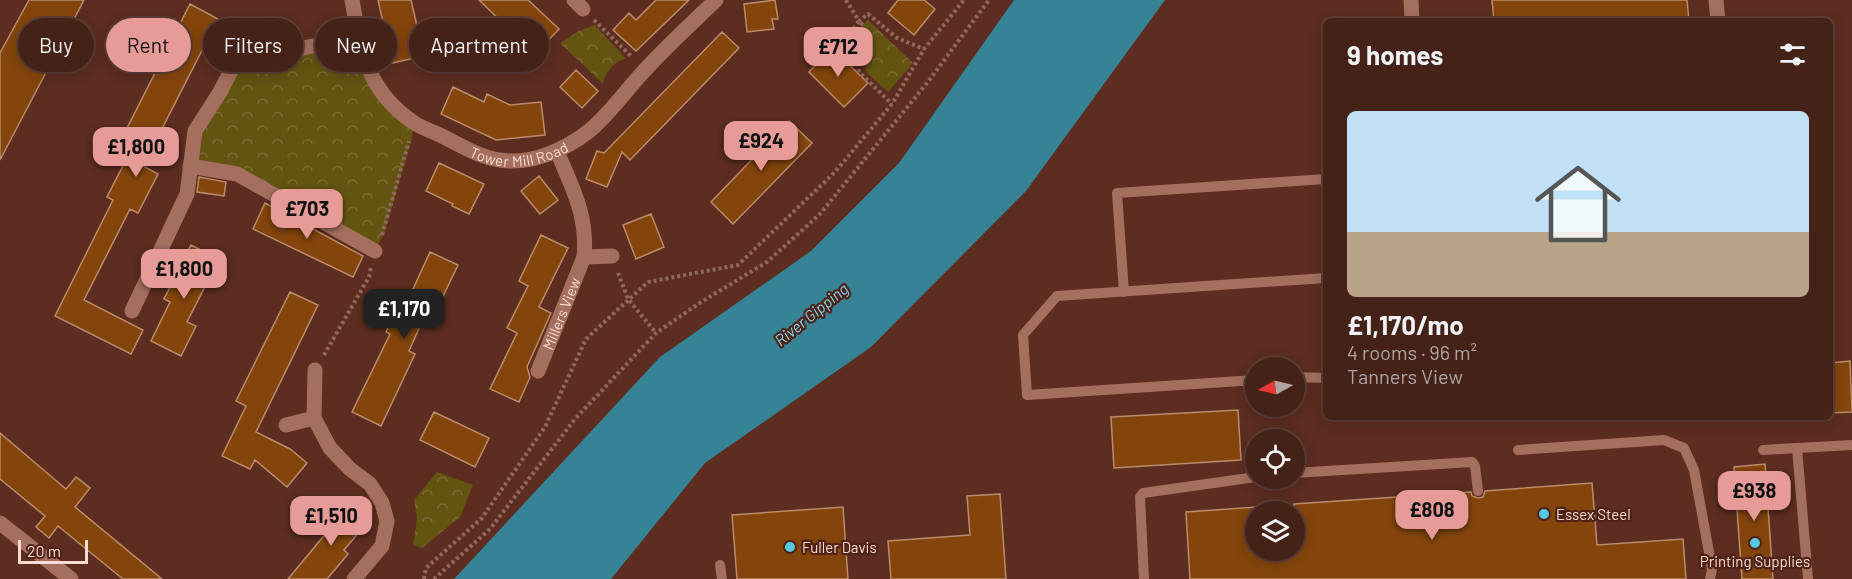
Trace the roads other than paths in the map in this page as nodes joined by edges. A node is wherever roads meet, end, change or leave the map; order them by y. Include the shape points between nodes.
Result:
1 (352, 0) edge
2 (716, 0) edge
3 (1411, 0) edge
4 (1716, 0) edge
5 (355, 18) edge
6 (1412, 18) edge
7 (1718, 18) edge
8 (315, 45) edge
9 (370, 72) edge
10 (557, 151) junction
11 (190, 166) junction
12 (1323, 179) edge
13 (375, 251) dead end
14 (612, 256) road end
15 (584, 257) junction
16 (1323, 278) edge
17 (1124, 292) junction
18 (132, 311) dead end
19 (315, 370) dead end
20 (538, 371) dead end
21 (1305, 377) edge
22 (1323, 378) edge
23 (1245, 381) edge
24 (314, 418) junction
25 (286, 425) dead end
26 (1852, 445) edge
27 (1797, 448) junction
28 (1518, 450) dead end
29 (1763, 450) dead end
30 (1305, 471) edge
31 (1245, 479) edge
32 (1478, 491) dead end
33 (0, 523) edge
34 (720, 565) dead end
35 (71, 579) edge
36 (354, 579) edge
37 (722, 579) edge
38 (1144, 579) edge
39 (1710, 579) edge
40 (1808, 579) edge

1 - 5 street, Tower Mill Road
2 - 10 street, Tower Mill Road via 589,131
3 - 6 street
4 - 7 street
8 - 11 street via 235,63 195,130
9 - 10 street, Tower Mill Road via 394,107 414,123 485,157 502,161
10 - 15 street, Millers View via 583,217
11 - 13 street via 237,174
11 - 18 street via 187,194
12 - 17 lane via 1117,193
14 - 15 street
15 - 20 street, Millers View
16 - 17 lane
17 - 23 lane via 1057,296 1023,335 1028,395
19 - 24 street
21 - 22 lane
24 - 25 street
24 - 36 street via 330,448 370,484 387,521 382,546
26 - 27 lane
27 - 29 lane
27 - 40 lane
28 - 39 lane via 1664,440 1684,448 1694,470 1712,569
30 - 32 lane via 1472,462
31 - 38 lane via 1143,494 1140,497
33 - 35 street
34 - 37 lane

